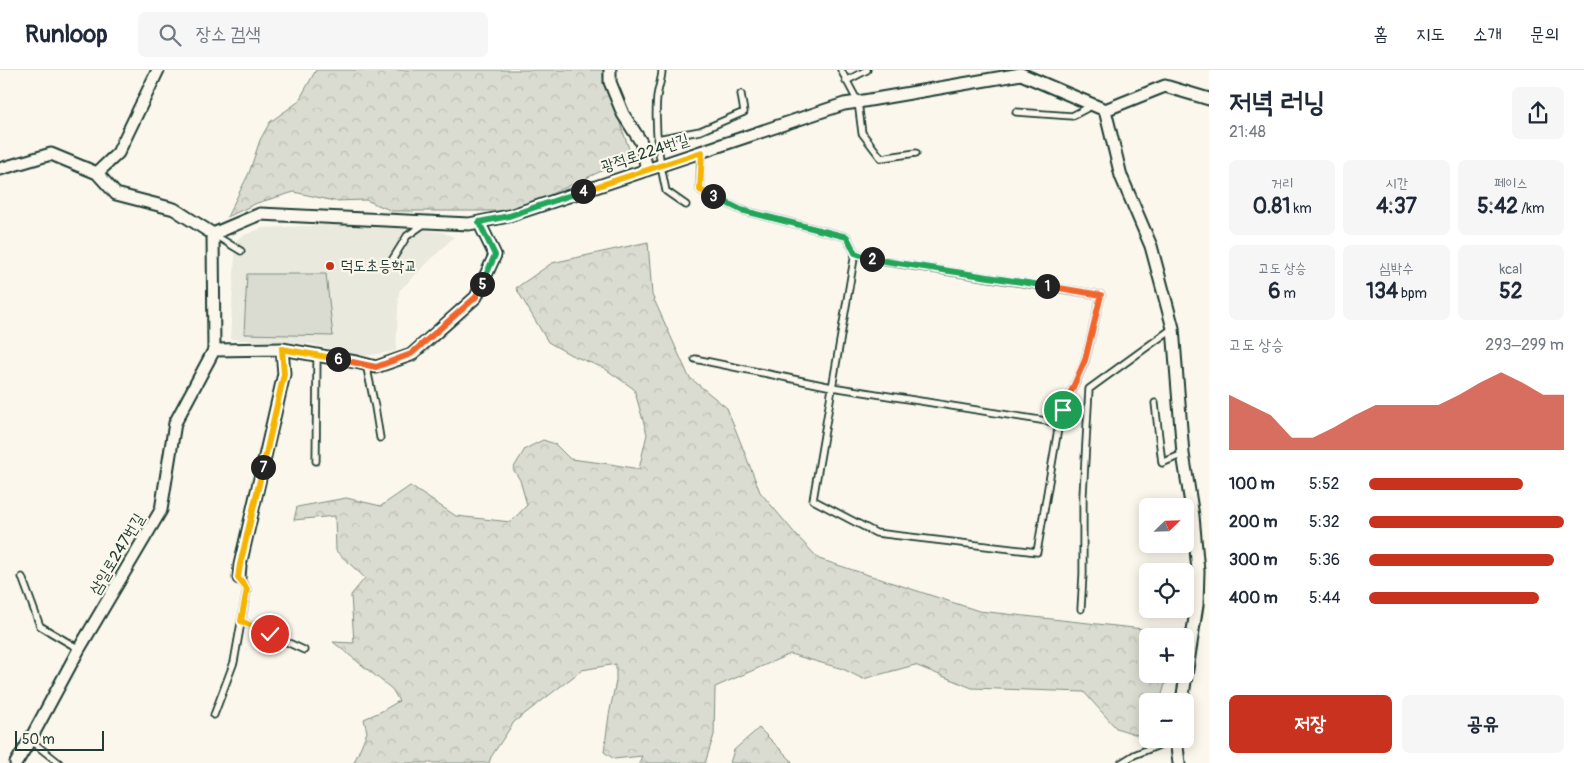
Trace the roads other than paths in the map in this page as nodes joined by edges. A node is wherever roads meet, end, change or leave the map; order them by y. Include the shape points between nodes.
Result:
1 (158, 70) edge
2 (610, 70) edge
3 (662, 70) edge
4 (841, 70) edge
5 (867, 70) edge
6 (846, 81) junction
7 (741, 94) dead end
8 (1209, 99) edge
9 (858, 102) junction
10 (1093, 104) junction
11 (1105, 110) junction
12 (1016, 112) dead end
13 (657, 139) junction
14 (702, 152) junction
15 (916, 153) dead end
16 (660, 165) junction
17 (0, 169) edge
18 (647, 170) junction
19 (97, 173) junction
20 (686, 206) dead end
21 (427, 222) junction
22 (479, 222) junction
23 (213, 234) junction
24 (241, 252) dead end
25 (855, 253) junction
26 (389, 265) dead end
27 (1173, 328) junction
28 (282, 349) junction
29 (214, 350) junction
30 (317, 355) junction
31 (695, 359) dead end
32 (366, 364) junction
33 (832, 387) junction
34 (1155, 403) dead end
35 (1058, 423) junction
36 (380, 438) dead end
37 (1183, 454) junction
38 (316, 461) dead end
39 (22, 577) dead end
40 (238, 578) joint
41 (1080, 609) dead end
42 (241, 621) junction
43 (79, 649) junction
44 (304, 650) dead end
45 (1183, 693) edge
46 (214, 715) dead end
47 (30, 740) junction
48 (1152, 748) edge
49 (1176, 748) edge
50 (16, 763) edge
51 (59, 763) edge
52 (1121, 763) edge
53 (1179, 763) edge

1 - 19 street via 118,153
2 - 18 street via 610,82 622,114 641,142
3 - 13 lane via 657,96
4 - 6 lane
5 - 6 lane
6 - 9 lane
7 - 13 lane via 744,112 700,131
8 - 11 street via 1165,86
9 - 10 street, 광적로224번길 via 1021,74
9 - 14 street, 광적로224번길
9 - 15 lane via 862,134 881,158
10 - 11 street, 광적로224번길
10 - 12 lane via 1072,116
11 - 27 street via 1121,176 1151,246
13 - 16 lane
14 - 16 street, 광적로224번길
14 - 25 lane via 700,190 741,210 847,237
16 - 18 street, 광적로224번길
16 - 20 lane via 666,191
17 - 19 street via 51,154
18 - 22 street, 광적로224번길 via 509,216
19 - 23 street via 116,194 174,209
21 - 22 street, 광적로224번길
21 - 23 street, 광적로224번길 via 260,214
21 - 26 lane via 407,236
22 - 32 street via 495,255 476,297 411,354 376,367
23 - 24 lane
23 - 29 street, 삼일로247번길
25 - 33 lane
25 - 35 lane via 875,260 1101,295 1085,360
27 - 37 street
27 - 41 lane via 1089,389
28 - 29 street
28 - 30 street
28 - 40 street via 284,374
29 - 43 street, 삼일로247번길 via 175,423 161,510
30 - 32 street
30 - 38 lane
31 - 33 lane
32 - 36 lane
33 - 35 lane
33 - 35 lane via 813,500 876,533 1037,552
34 - 37 lane via 1162,463
37 - 45 street via 1198,571 1197,605
39 - 43 lane via 40,626
40 - 42 lane via 247,589
42 - 44 lane
42 - 46 lane via 234,662
43 - 47 street, 삼일로247번길
47 - 50 street, 삼일로247번길
47 - 51 lane
48 - 52 lane
49 - 53 street

